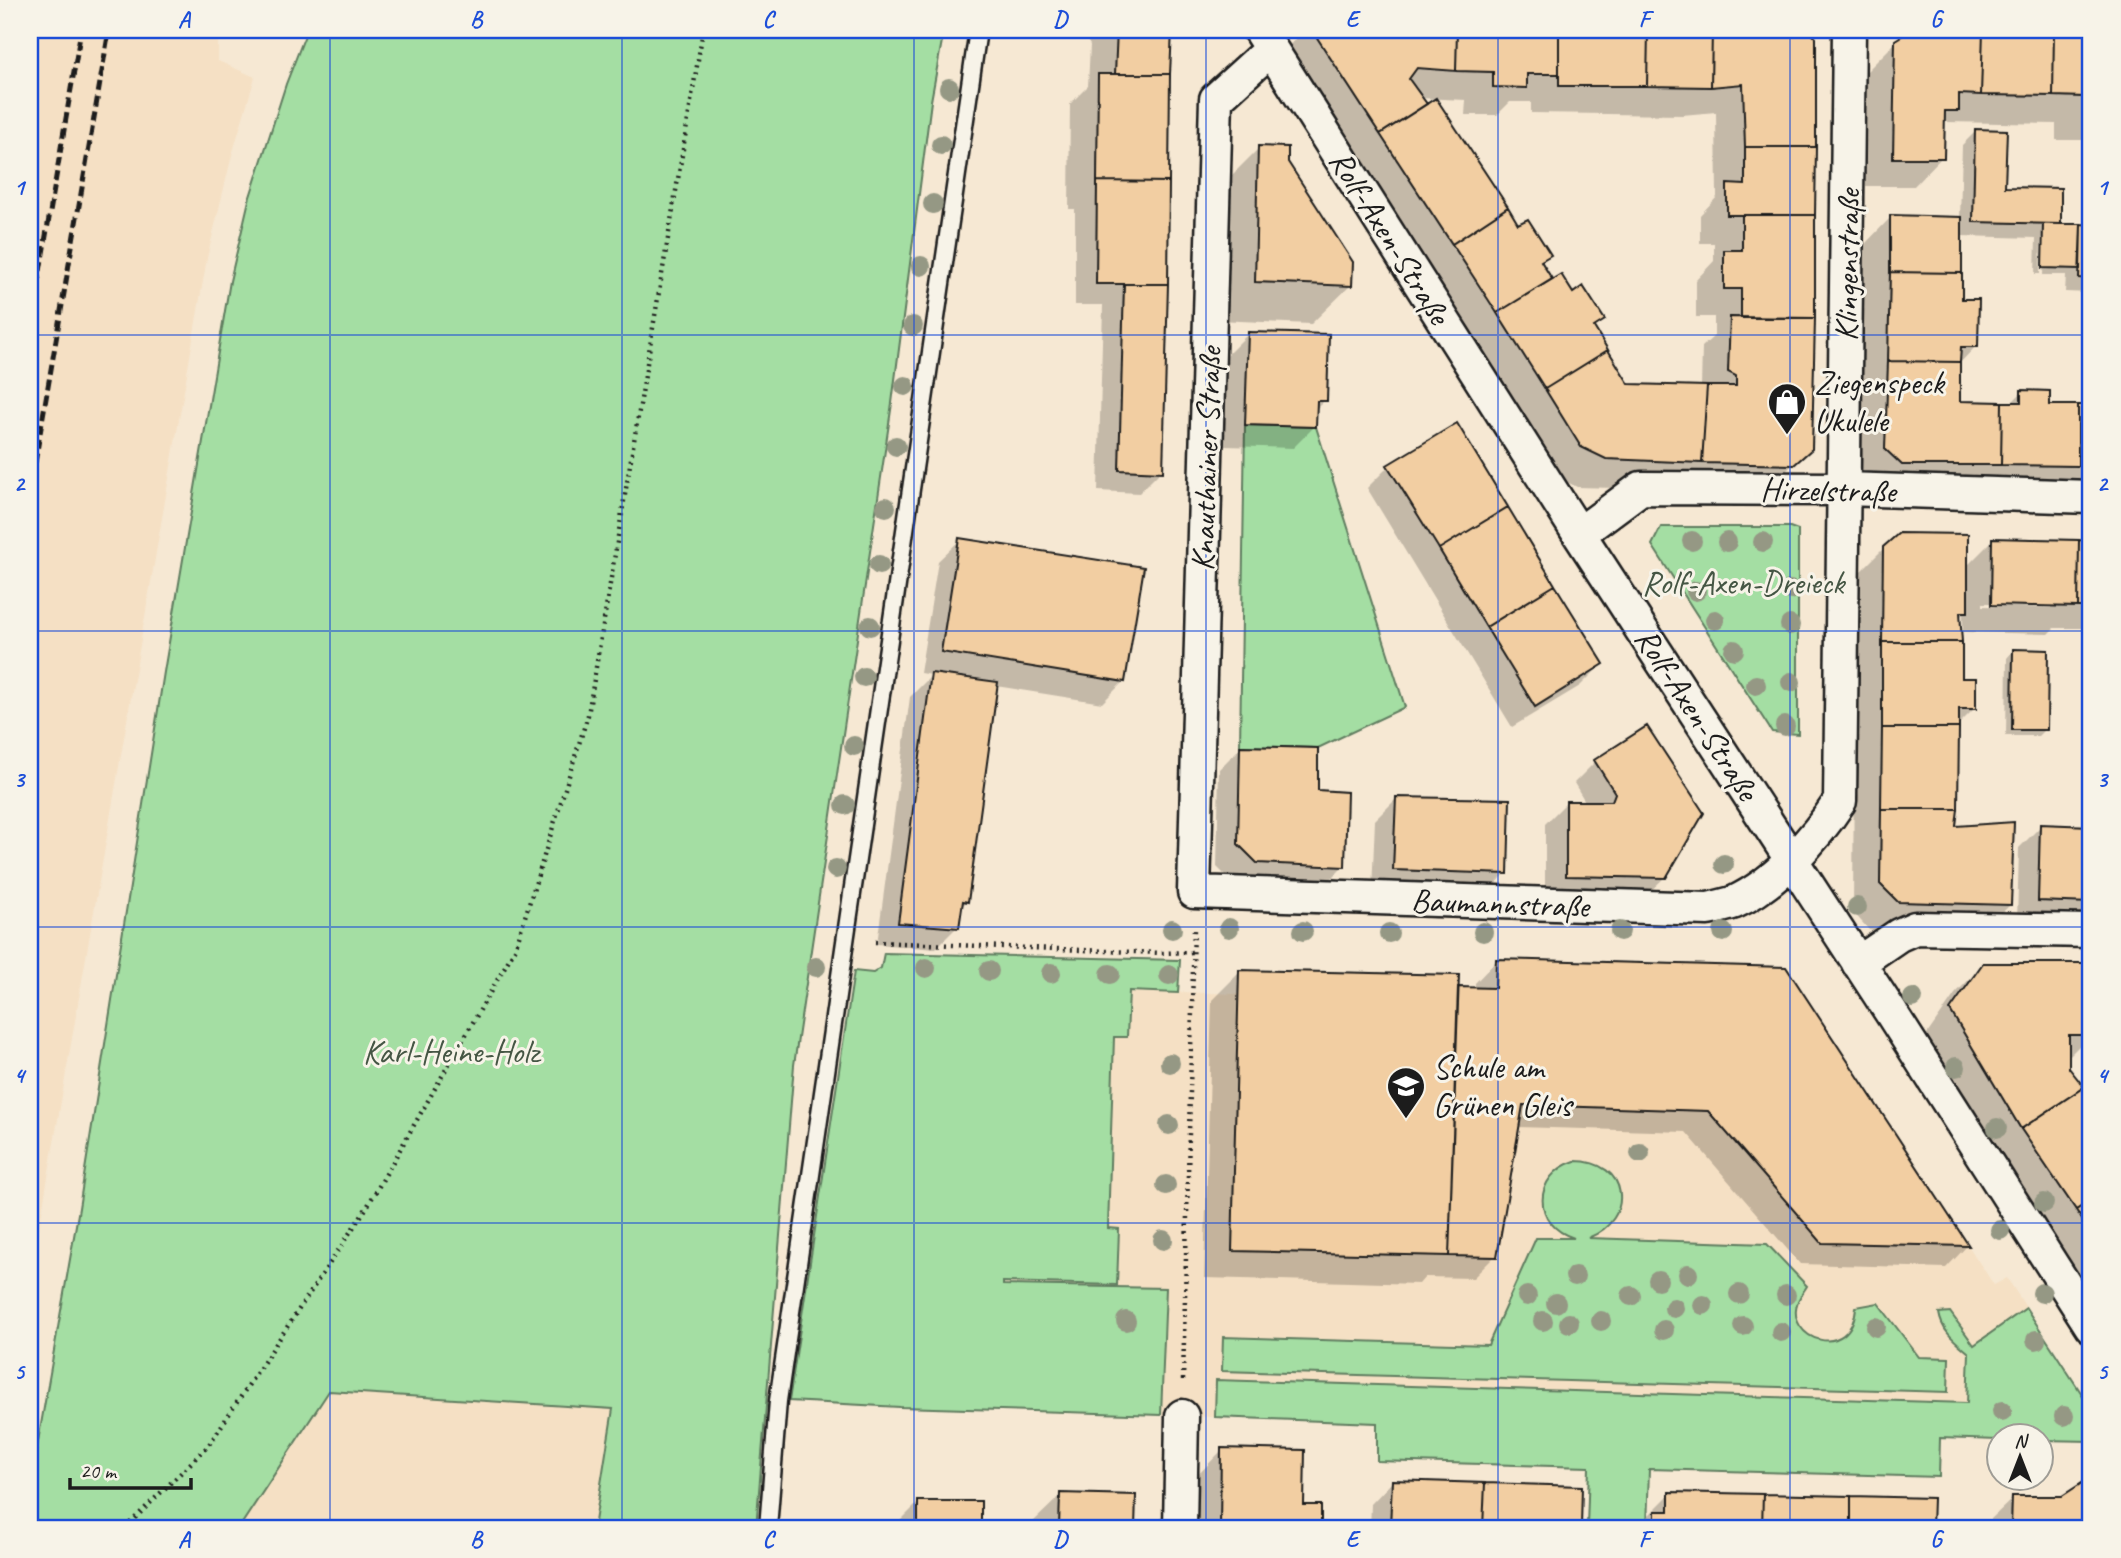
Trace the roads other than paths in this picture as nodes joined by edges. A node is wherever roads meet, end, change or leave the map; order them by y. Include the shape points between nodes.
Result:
1 (978, 30) edge
2 (1849, 30) edge
3 (1265, 39) edge
4 (1845, 489) junction
5 (2091, 497) edge
6 (1579, 534) junction
7 (1791, 861) junction
8 (1194, 892) joint
9 (2091, 931) edge
10 (1858, 963) junction
11 (2091, 1326) edge
12 (1182, 1416) road end
13 (768, 1528) edge
14 (1180, 1528) edge

1 - 13 lane via 778,1401
2 - 4 street, Klingenstraße
3 - 6 street, Rolf-Axen-Straße
3 - 8 street, Knauthainer Straße via 1216,99
4 - 5 street, Hirzelstraße
4 - 6 street, Hirzelstraße via 1641,488
4 - 7 street, Klingenstraße via 1840,801
6 - 7 street, Rolf-Axen-Straße
7 - 8 street, Baumannstraße via 1735,902 1708,909
7 - 10 street, Rolf-Axen-Straße
9 - 10 street via 1915,928
10 - 11 street, Rolf-Axen-Straße
12 - 14 street

